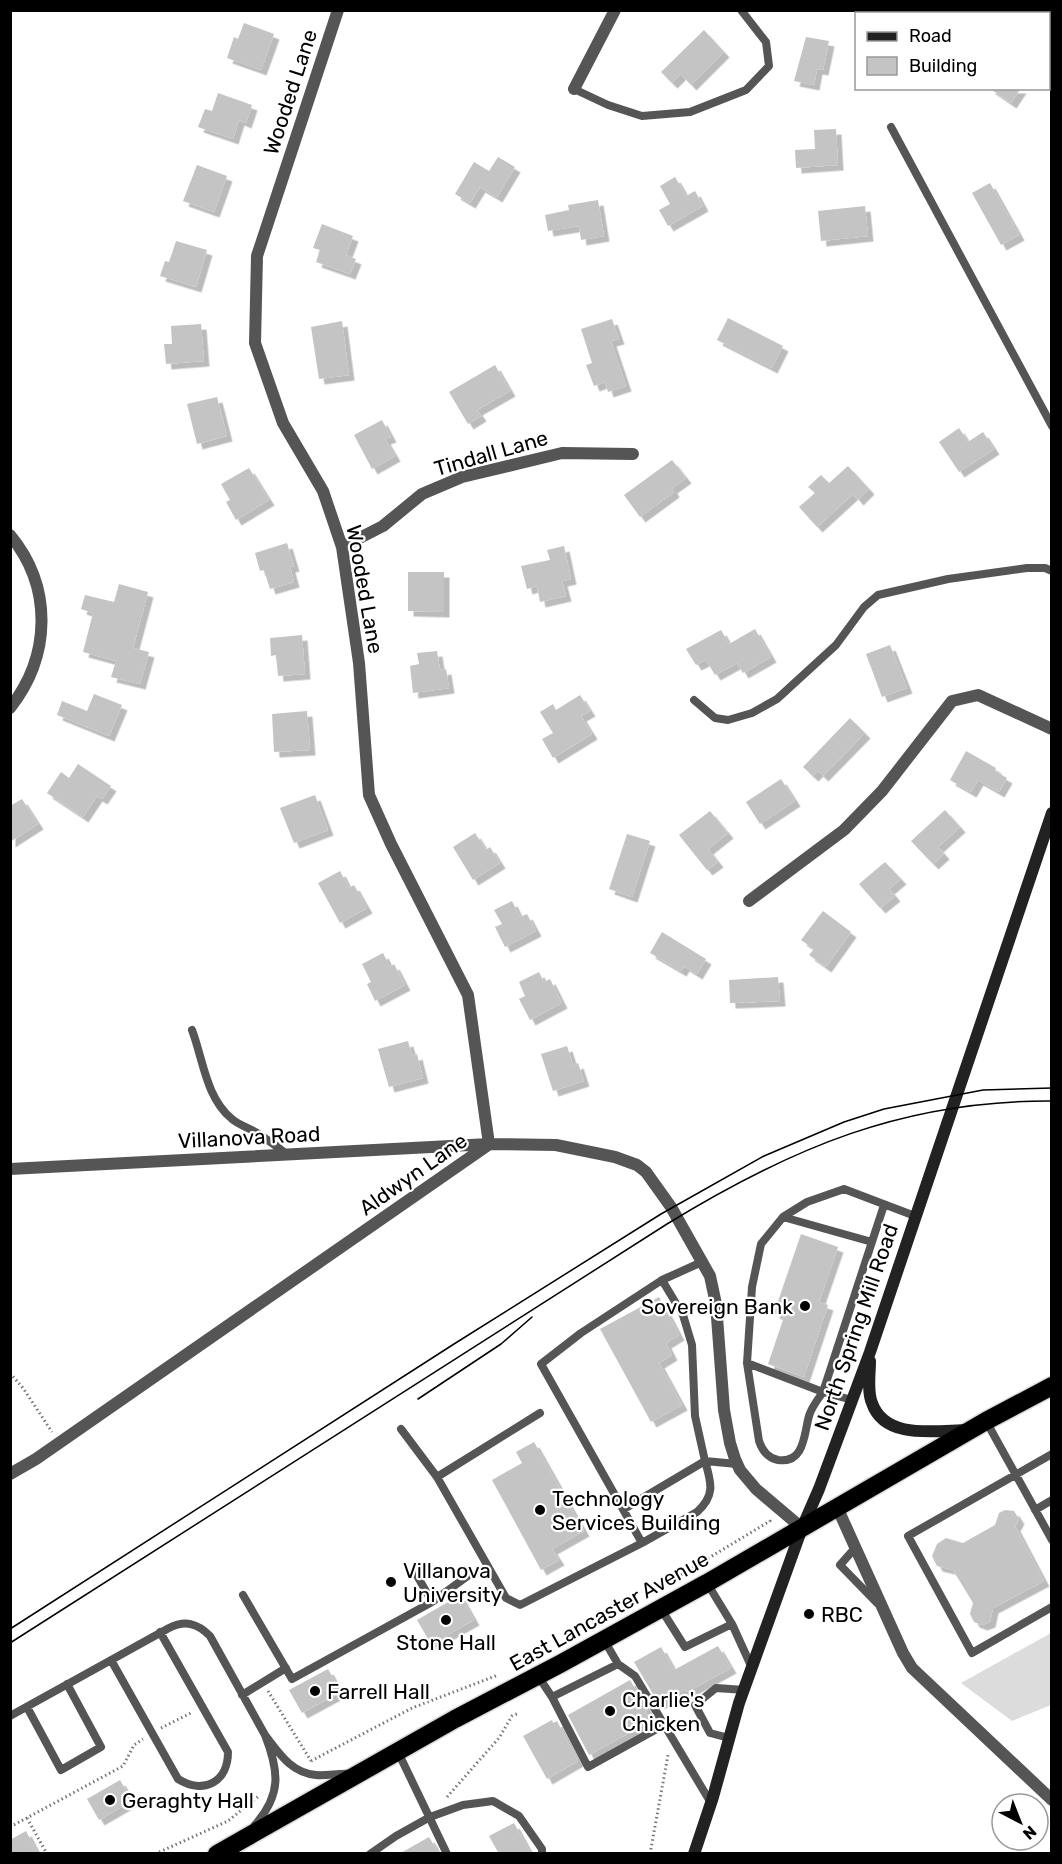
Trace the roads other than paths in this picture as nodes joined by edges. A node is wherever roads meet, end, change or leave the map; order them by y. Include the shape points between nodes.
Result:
1 (338, 10) edge
2 (615, 10) edge
3 (741, 10) edge
4 (574, 89) joint
5 (891, 127) dead end
6 (1052, 426) edge
7 (633, 454) dead end
8 (10, 535) edge
9 (342, 547) junction
10 (1052, 572) edge
11 (694, 700) dead end
12 (10, 708) edge
13 (1052, 729) edge
14 (1052, 813) edge
15 (749, 901) dead end
16 (192, 1030) dead end
17 (489, 1144) junction
18 (288, 1155) junction
19 (10, 1169) edge
20 (884, 1205) junction
21 (915, 1216) junction
22 (783, 1217) junction
23 (872, 1242) junction
24 (702, 1262) junction
25 (662, 1280) junction
26 (870, 1352) junction
27 (747, 1363) junction
28 (1052, 1386) edge
29 (823, 1392) junction
30 (852, 1400) junction
31 (540, 1413) dead end
32 (978, 1425) junction
33 (401, 1429) dead end
34 (1052, 1454) edge
35 (705, 1461) junction
36 (737, 1464) junction
37 (10, 1474) edge
38 (1015, 1475) junction
39 (437, 1477) junction
40 (1052, 1500) edge
41 (837, 1507) junction
42 (624, 1509) junction
43 (1035, 1510) junction
44 (802, 1528) junction
45 (1052, 1540) edge
46 (642, 1543) junction
47 (856, 1547) junction
48 (489, 1569) junction
49 (415, 1572) dead end
50 (707, 1583) junction
51 (243, 1596) dead end
52 (432, 1602) junction
53 (1052, 1607) edge
54 (661, 1608) junction
55 (883, 1610) junction
56 (732, 1624) junction
57 (160, 1632) junction
58 (604, 1640) junction
59 (111, 1660) junction
60 (618, 1664) junction
61 (286, 1668) junction
62 (752, 1668) junction
63 (538, 1676) junction
64 (68, 1684) junction
65 (745, 1690) junction
66 (242, 1695) junction
67 (552, 1697) junction
68 (27, 1707) junction
69 (10, 1716) edge
70 (664, 1725) junction
71 (265, 1735) junction
72 (729, 1738) junction
73 (398, 1752) junction
74 (359, 1774) junction
75 (1052, 1800) edge
76 (711, 1803) junction
77 (432, 1816) junction
78 (245, 1838) junction
79 (217, 1854) edge
80 (370, 1854) edge
81 (447, 1854) edge
82 (542, 1854) edge
83 (693, 1854) edge

1 - 9 street, Wooded Lane via 256,256 255,343 283,423 323,491
2 - 4 street
3 - 4 lane via 766,42 769,66 746,90 690,112 642,116
5 - 6 lane
7 - 9 street, Tindall Lane via 562,453 462,477 422,494 384,526
8 - 12 street via 33,572 43,610 32,675
9 - 17 street, Wooded Lane via 359,663 369,795 468,995
10 - 11 lane via 1027,568 948,579 878,595 864,607 836,645 777,699 752,713 728,720 715,718
13 - 15 street via 978,695 952,702 882,791 844,830
14 - 21 main road, North Spring Mill Road
16 - 18 lane via 214,1096 231,1119
17 - 18 street, Villanova Road
17 - 24 street, Aldwyn Lane via 556,1145 637,1165 660,1190
17 - 37 street, Aldwyn Lane
18 - 19 street, Villanova Road
20 - 21 lane
20 - 22 lane via 844,1189 807,1202
20 - 23 lane
21 - 26 main road, North Spring Mill Road
22 - 23 lane
22 - 27 lane via 761,1244 755,1267
23 - 29 lane
24 - 25 lane
24 - 36 street, Aldwyn Lane via 710,1276 716,1304 724,1410
25 - 35 lane via 683,1315 692,1345 695,1416
25 - 42 lane via 541,1364
26 - 30 main road, North Spring Mill Road
26 - 32 main road via 872,1405 890,1424 911,1430
27 - 29 lane
27 - 29 lane via 759,1441 772,1458 786,1460 798,1453 809,1414
28 - 32 highway, East Lancaster Avenue
29 - 30 lane
30 - 44 main road, North Spring Mill Road
31 - 39 lane
32 - 38 lane
32 - 41 highway, East Lancaster Avenue
33 - 39 lane
34 - 38 lane
35 - 36 lane
35 - 42 lane
35 - 46 lane via 711,1487 705,1505
36 - 44 street, Aldwyn Lane via 756,1489
38 - 43 lane
38 - 53 lane via 908,1536 972,1653
39 - 48 lane
40 - 43 lane
41 - 44 highway, East Lancaster Avenue
41 - 47 street
42 - 46 lane
43 - 45 lane
44 - 50 highway, East Lancaster Avenue
44 - 62 main road, North Spring Mill Road
46 - 48 lane via 520,1605 506,1598
47 - 55 street
47 - 55 lane via 840,1564
48 - 52 lane via 469,1575
49 - 52 lane
50 - 54 highway, East Lancaster Avenue
50 - 56 lane
51 - 61 lane
52 - 61 lane via 292,1679
54 - 56 lane via 685,1647
54 - 58 highway, East Lancaster Avenue
55 - 75 street via 912,1668
56 - 62 lane
57 - 59 lane
57 - 59 lane via 228,1752 225,1770 213,1783 195,1786 178,1779
57 - 66 lane via 186,1623 203,1629
58 - 60 lane
58 - 63 highway, East Lancaster Avenue
59 - 64 lane
60 - 67 lane
60 - 70 lane via 634,1676
61 - 66 lane
62 - 65 main road, North Spring Mill Road
63 - 67 lane
63 - 73 highway, East Lancaster Avenue
64 - 68 lane
64 - 68 lane via 101,1748 61,1770
65 - 72 main road, North Spring Mill Road
65 - 72 lane via 716,1688 695,1705 710,1733
66 - 71 lane
67 - 70 lane via 588,1767
68 - 69 lane
70 - 76 lane
71 - 74 lane via 288,1764 300,1771 317,1775
71 - 78 lane via 276,1772 275,1789 270,1806
72 - 76 main road, North Spring Mill Road
73 - 74 highway, East Lancaster Avenue
73 - 77 lane
74 - 78 highway, East Lancaster Avenue
76 - 83 main road, North Spring Mill Road
77 - 80 lane
77 - 81 lane
77 - 82 lane via 463,1805 493,1801 519,1816
78 - 79 highway, East Lancaster Avenue

